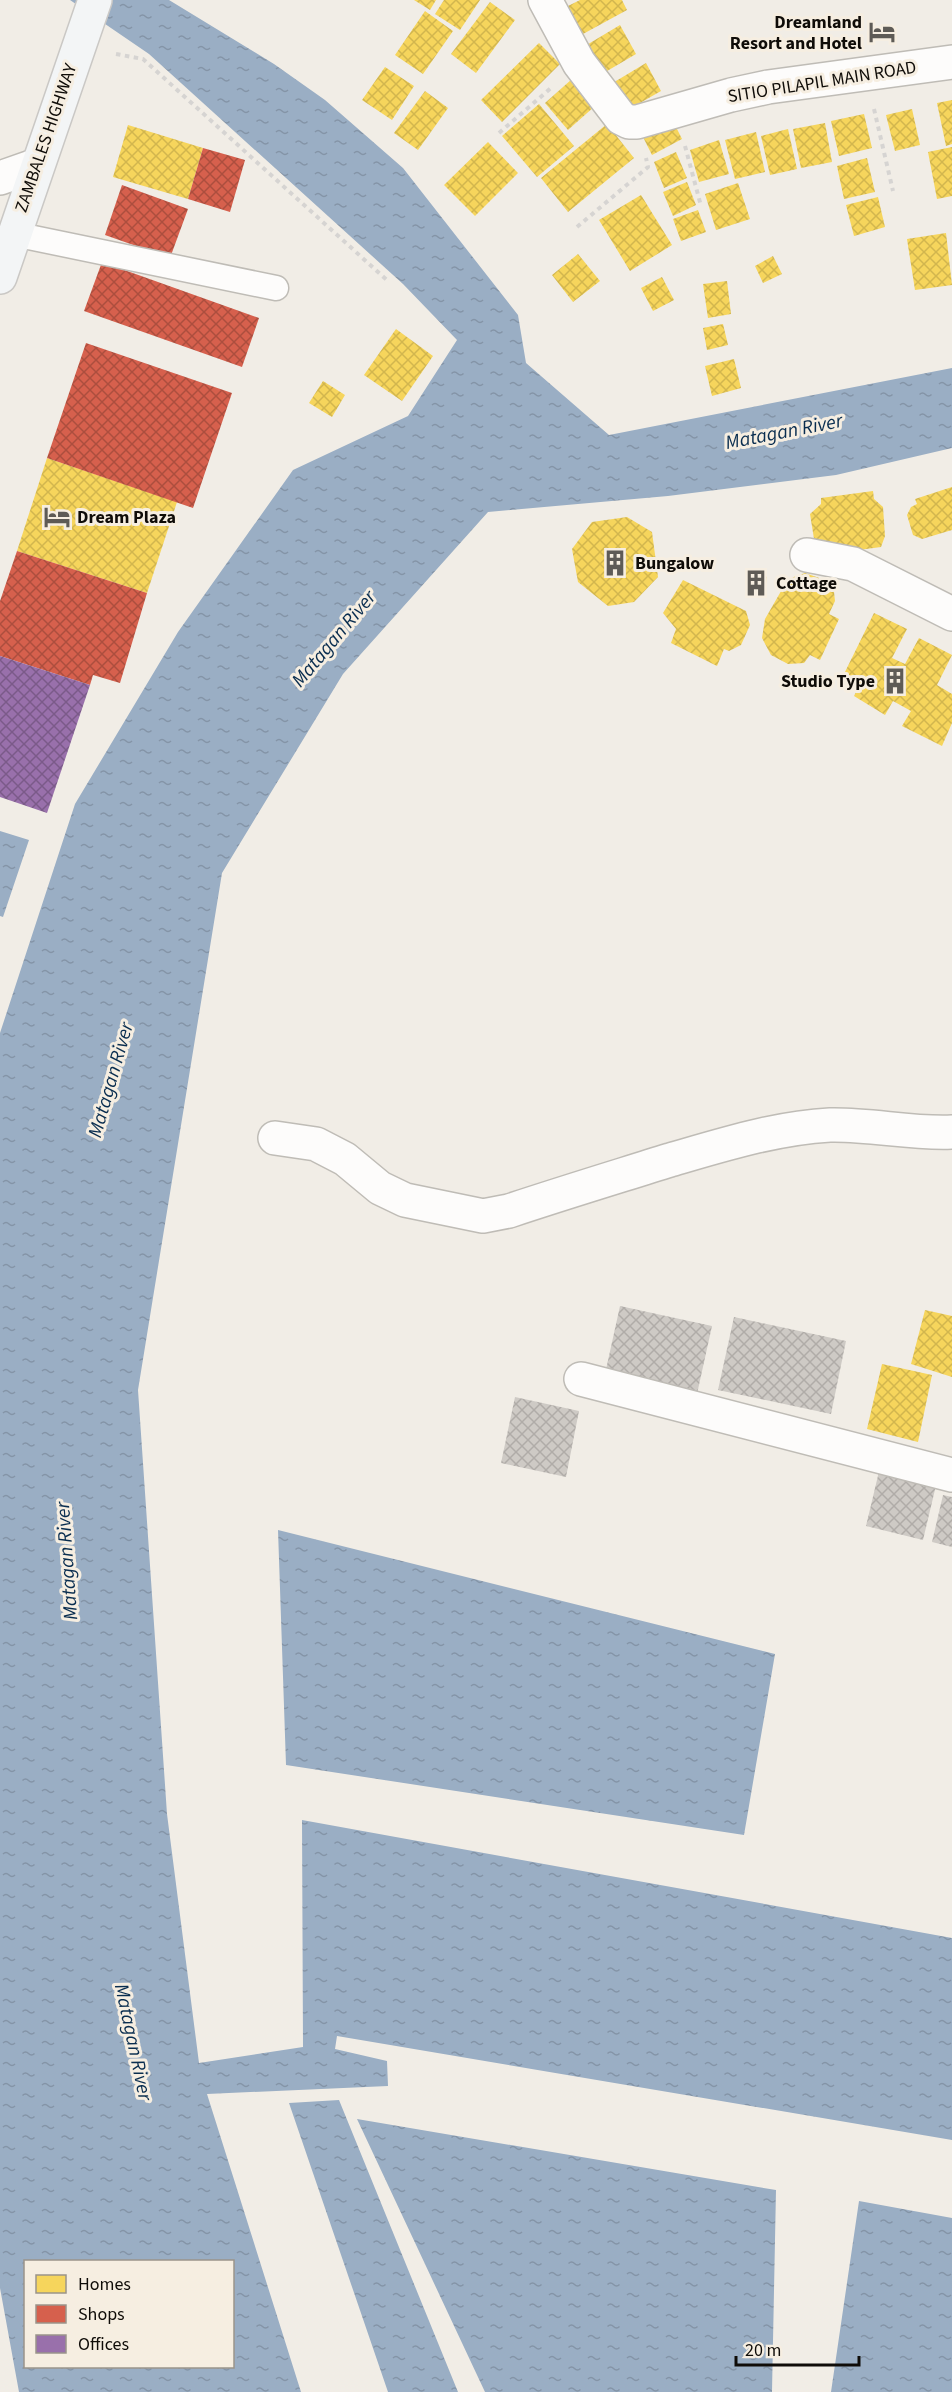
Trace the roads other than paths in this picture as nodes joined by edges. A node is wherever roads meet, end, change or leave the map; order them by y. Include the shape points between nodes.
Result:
1 (94, 0) edge
2 (545, 0) edge
3 (952, 62) edge
4 (37, 165) junction
5 (0, 178) edge
6 (15, 234) junction
7 (0, 277) edge
8 (276, 288) dead end
9 (807, 555) dead end
10 (952, 614) edge
11 (952, 1132) edge
12 (275, 1138) dead end
13 (581, 1379) dead end
14 (952, 1475) edge

1 - 4 main road, ZAMBALES HIGHWAY
2 - 3 street, SITIO PILAPIL MAIN ROAD via 579,63 621,118 629,122 768,87
4 - 5 street
4 - 6 main road, ZAMBALES HIGHWAY
6 - 7 main road, ZAMBALES HIGHWAY
6 - 8 lane
9 - 10 street via 853,564
11 - 12 street via 830,1125 780,1131 483,1216 405,1200 380,1188 345,1159 315,1144
13 - 14 street

